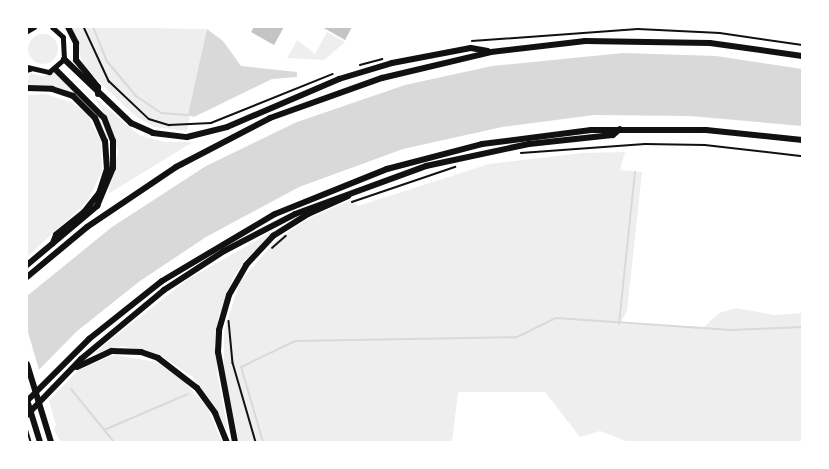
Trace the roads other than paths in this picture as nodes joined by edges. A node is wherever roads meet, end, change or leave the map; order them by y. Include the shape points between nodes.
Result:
1 (34, 27) edge
2 (52, 27) edge
3 (68, 27) edge
4 (28, 30) edge
5 (491, 52) junction
6 (802, 56) edge
7 (64, 59) junction
8 (28, 69) edge
9 (55, 69) junction
10 (27, 88) edge
11 (98, 94) junction
12 (621, 129) junction
13 (802, 140) edge
14 (355, 189) junction
15 (53, 244) junction
16 (27, 265) edge
17 (27, 277) edge
18 (27, 363) edge
19 (63, 375) junction
20 (27, 401) edge
21 (27, 415) edge
22 (40, 442) edge
23 (51, 442) edge
24 (227, 442) edge
25 (234, 442) edge

1 - 4 main road
2 - 7 main road via 63,37
3 - 11 highway via 76,43 76,60 98,87
5 - 6 highway via 615,39 710,43
5 - 11 highway via 471,48 392,63 339,79 227,127 187,137 140,128
5 - 17 highway via 382,78 270,118 129,197
7 - 9 main road
7 - 11 highway
8 - 9 main road via 42,73
9 - 15 highway via 98,108 109,128 114,155 110,182 97,206
10 - 15 highway via 52,89 73,96 95,118 105,141 107,169 99,193 84,212 56,234
12 - 13 highway via 706,130
12 - 14 highway via 613,135 529,144 474,155
12 - 20 highway via 524,137 441,153 365,176 302,201 221,243 162,281 89,339
14 - 19 highway via 263,230 191,272 136,312
14 - 25 highway via 273,236 232,287 223,312 219,352
15 - 16 highway
18 - 23 highway
19 - 21 highway
19 - 24 highway via 89,358 112,351 141,352 158,358 198,388 215,413
20 - 22 highway

